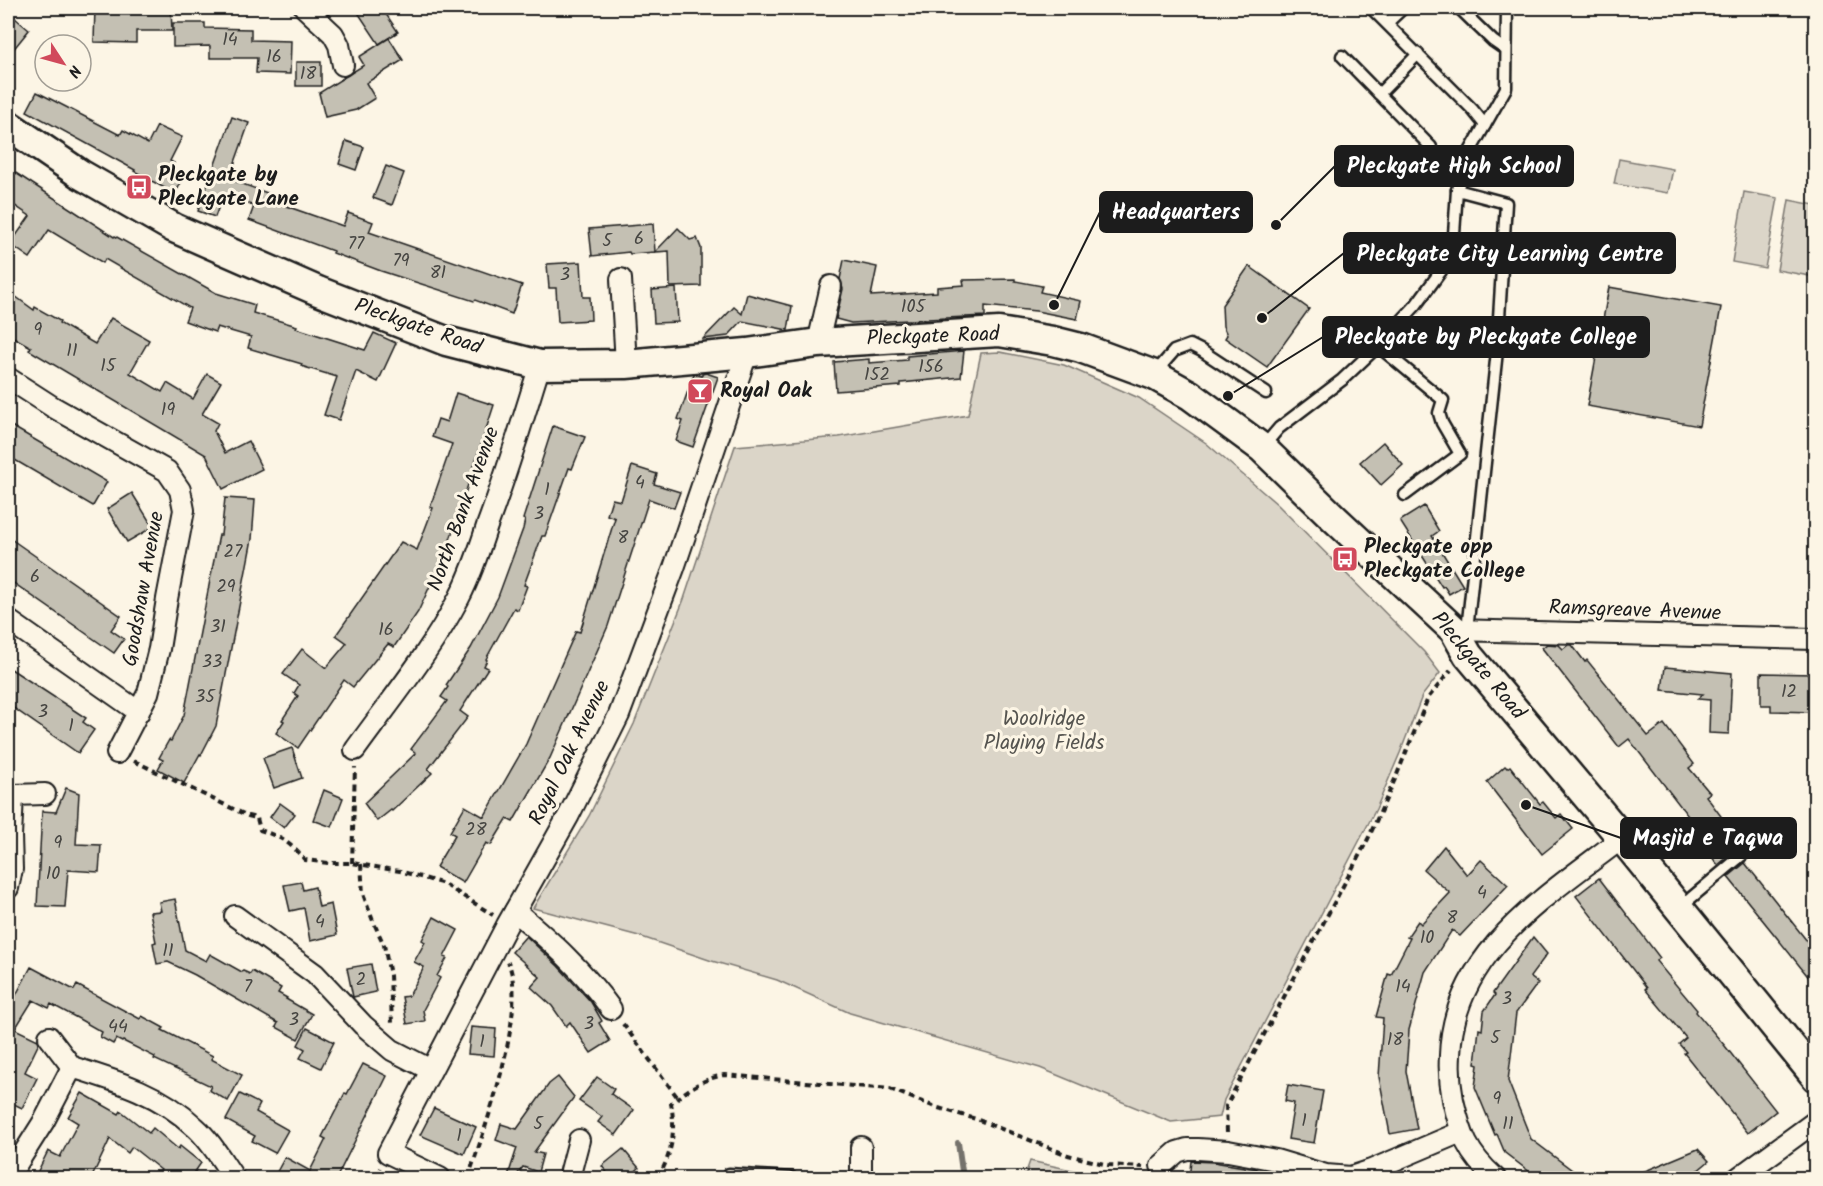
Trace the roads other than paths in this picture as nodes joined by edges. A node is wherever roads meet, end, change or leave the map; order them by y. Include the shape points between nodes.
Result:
1 (305, 8) edge
2 (1371, 8) edge
3 (1403, 8) edge
4 (1459, 8) edge
5 (1507, 8) edge
6 (1387, 23) junction
7 (1506, 50) junction
8 (1418, 54) junction
9 (1342, 56) dead end
10 (343, 65) dead end
11 (1379, 94) junction
12 (8, 124) edge
13 (1485, 125) junction
14 (1431, 147) dead end
15 (1457, 190) junction
16 (621, 279) dead end
17 (831, 286) dead end
18 (818, 343) junction
19 (1378, 346) junction
20 (747, 353) junction
21 (540, 364) junction
22 (626, 364) junction
23 (1154, 375) junction
24 (8, 378) edge
25 (1266, 393) dead end
26 (1262, 448) junction
27 (1405, 495) dead end
28 (8, 620) edge
29 (1463, 638) junction
30 (1815, 639) edge
31 (139, 712) junction
32 (355, 750) road end
33 (117, 753) road end
34 (45, 794) dead end
35 (1622, 838) junction
36 (1758, 841) dead end
37 (8, 888) edge
38 (1679, 908) junction
39 (235, 916) dead end
40 (511, 918) junction
41 (611, 1009) road end
42 (49, 1037) dead end
43 (72, 1067) junction
44 (431, 1070) junction
45 (1815, 1077) edge
46 (1815, 1121) edge
47 (1461, 1132) junction
48 (579, 1140) dead end
49 (861, 1146) dead end
50 (1161, 1166) road end
51 (729, 1174) dead end
52 (1368, 1175) edge
53 (8, 1178) edge
54 (861, 1178) edge
55 (234, 1179) edge
56 (440, 1179) edge
57 (569, 1179) edge
58 (792, 1179) edge
59 (846, 1179) edge
60 (1495, 1179) edge
61 (1738, 1179) edge

1 - 10 street via 333,34
2 - 6 lane
3 - 6 lane
4 - 7 lane
5 - 7 lane
6 - 8 lane
7 - 13 lane via 1506,88
8 - 11 lane
8 - 13 lane
9 - 11 lane
11 - 14 lane
12 - 21 main road, Pleckgate Road via 80,174 174,228 446,341
13 - 15 lane via 1468,155
15 - 19 lane via 1454,234 1441,270 1416,305
15 - 29 lane via 1506,203 1497,351
16 - 22 street
17 - 18 street
18 - 20 main road, Pleckgate Road
18 - 23 main road, Pleckgate Road via 999,332 1081,348
19 - 26 lane via 1342,380 1279,428
19 - 27 lane via 1443,400 1438,413 1460,454
20 - 22 main road, Pleckgate Road
20 - 40 street, Royal Oak Avenue via 619,715
21 - 22 main road, Pleckgate Road
21 - 32 street, North Bank Avenue via 500,492 463,590 426,653
23 - 25 lane via 1174,351 1190,345
23 - 26 main road, Pleckgate Road via 1190,395
24 - 31 street, Goodshaw Avenue via 167,471 180,490 184,510 159,649
26 - 29 main road, Pleckgate Road
28 - 31 street
29 - 30 street, Ramsgreave Avenue
29 - 35 main road, Pleckgate Road
31 - 33 street, Goodshaw Avenue
34 - 37 street via 13,795
35 - 38 main road, Pleckgate Road
35 - 47 street via 1521,916 1475,970 1450,1035 1451,1089
36 - 38 lane
38 - 45 main road, Pleckgate Road
39 - 44 street via 315,974 392,1050
40 - 41 street via 552,941 592,982
40 - 44 street, Royal Oak Avenue
42 - 43 street
43 - 53 street
43 - 55 street via 129,1085 166,1103 196,1127
44 - 56 street, Royal Oak Avenue via 388,1153
46 - 61 street
47 - 52 street
47 - 60 street via 1472,1153
48 - 57 street
49 - 54 street
50 - 52 street via 1187,1149 1228,1151 1326,1175
51 - 58 lane
54 - 59 street

